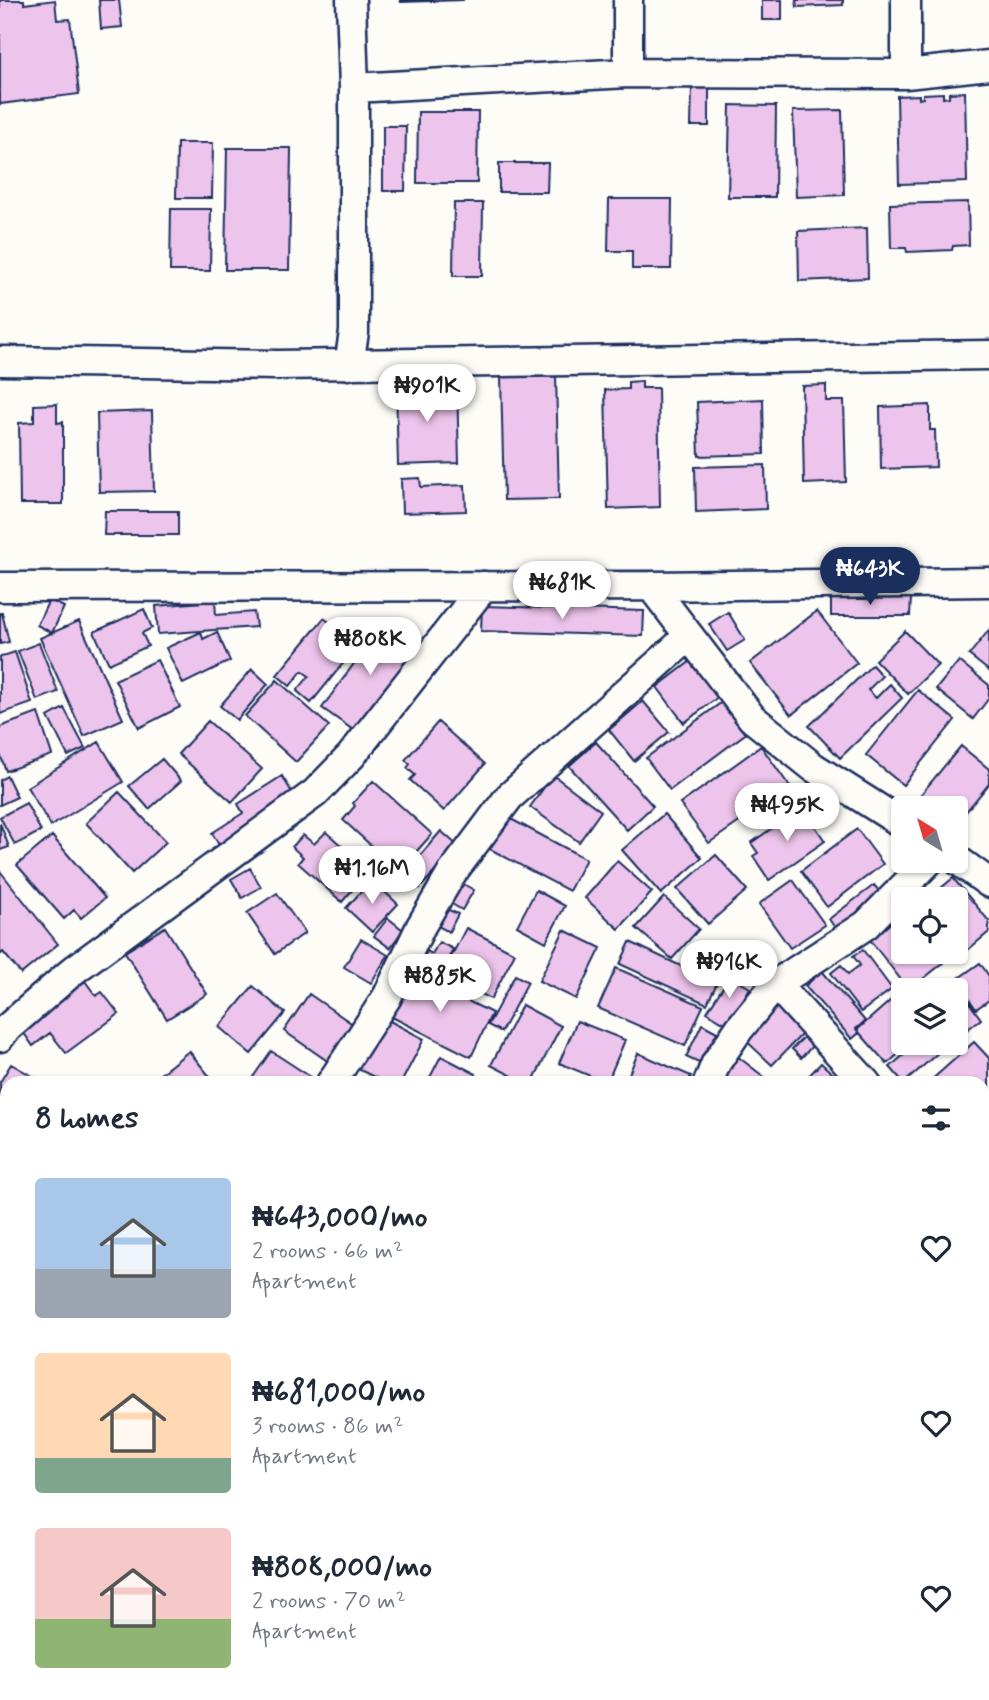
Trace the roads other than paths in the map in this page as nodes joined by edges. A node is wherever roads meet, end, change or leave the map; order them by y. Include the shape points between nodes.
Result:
1 (351, 0) edge
2 (628, 0) edge
3 (906, 0) edge
4 (989, 65) edge
5 (628, 73) junction
6 (906, 74) junction
7 (354, 88) junction
8 (989, 355) edge
9 (0, 361) edge
10 (349, 365) junction
11 (989, 582) edge
12 (0, 586) edge
13 (484, 586) junction
14 (651, 586) junction
15 (688, 637) junction
16 (891, 816) edge
17 (968, 868) edge
18 (917, 873) edge
19 (989, 883) edge
20 (776, 984) junction
21 (0, 1037) edge
22 (336, 1076) edge
23 (711, 1076) edge
24 (860, 1076) edge

1 - 7 street
2 - 5 street
3 - 6 street
4 - 6 street
5 - 6 street
5 - 7 street
7 - 10 street via 354,332
8 - 10 street
9 - 10 street
11 - 14 street
12 - 13 street
13 - 14 street
13 - 21 street via 351,756 315,793 74,970
14 - 15 street
15 - 16 street via 752,718 813,767
15 - 22 street via 509,797 452,873 387,997
17 - 19 street
18 - 20 street via 866,925
20 - 23 street via 739,1029
20 - 24 street

